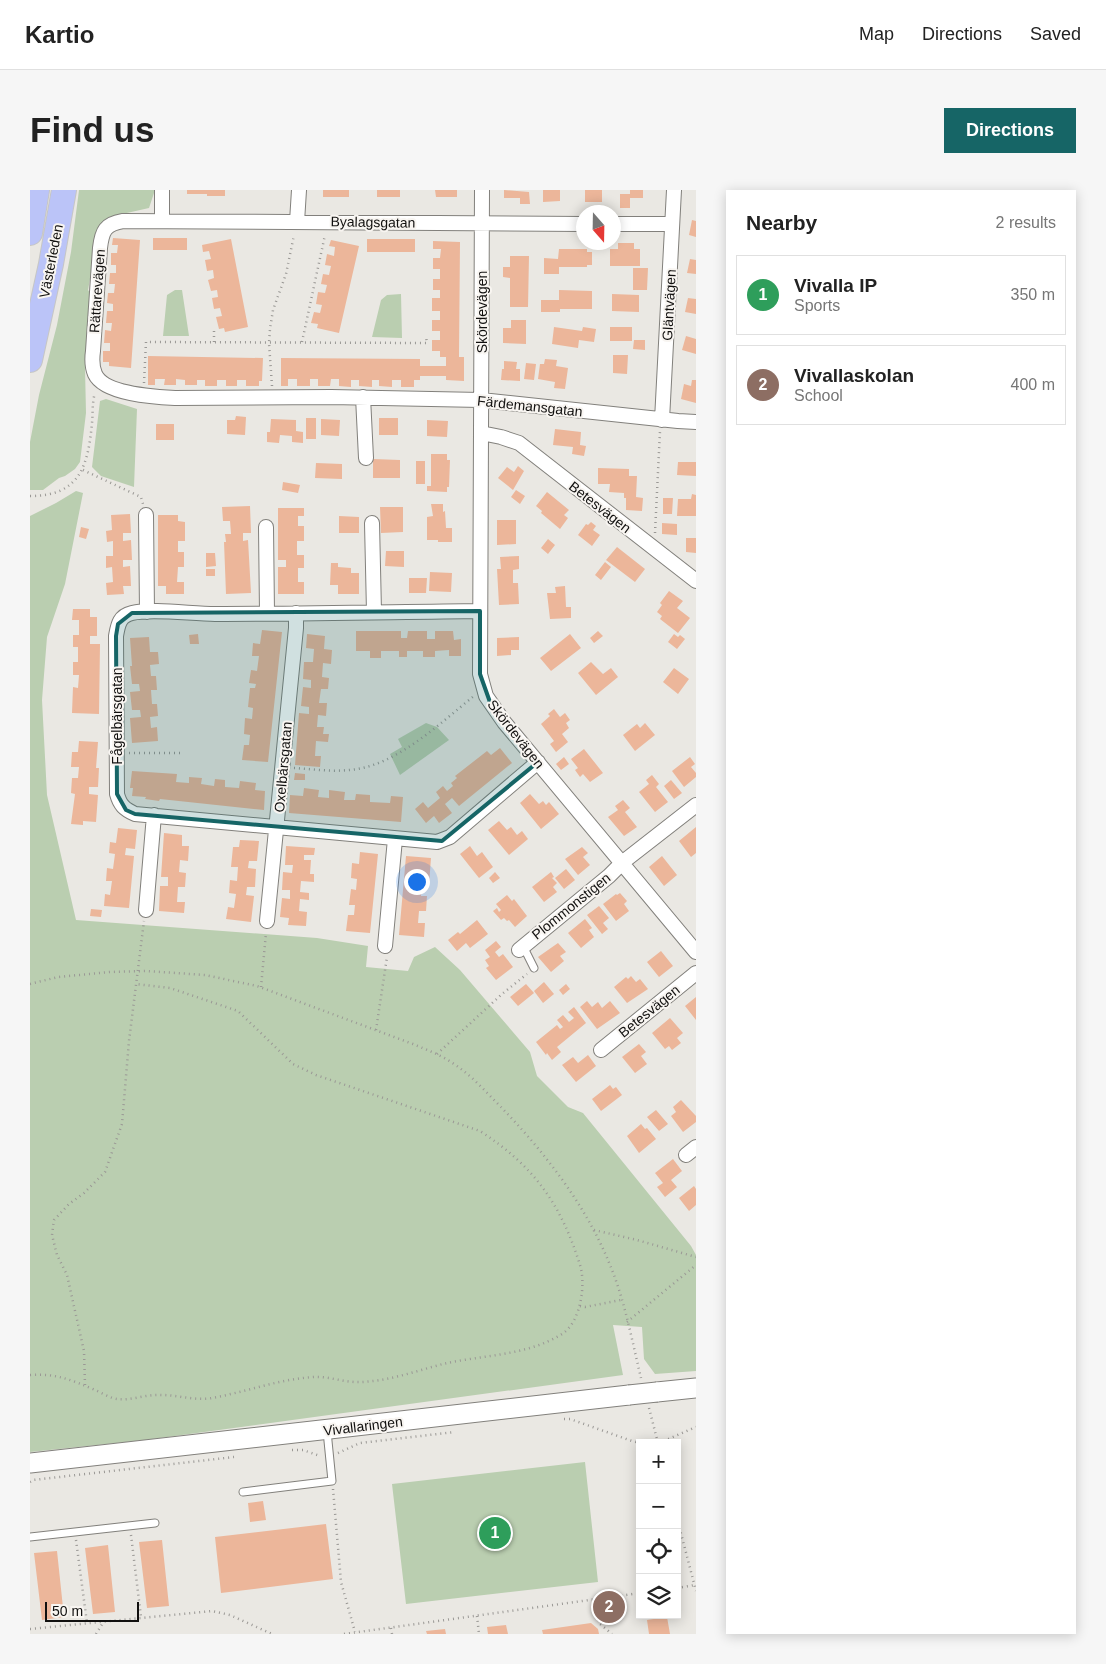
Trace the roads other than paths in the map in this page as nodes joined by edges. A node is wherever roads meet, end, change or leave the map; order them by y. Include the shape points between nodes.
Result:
1 (38, 190) edge
2 (64, 190) edge
3 (162, 190) edge
4 (299, 190) edge
5 (482, 190) edge
6 (674, 190) edge
7 (162, 221) junction
8 (297, 222) junction
9 (482, 224) junction
10 (576, 224) edge
11 (621, 224) edge
12 (671, 224) junction
13 (30, 233) edge
14 (30, 360) edge
15 (102, 382) joint
16 (363, 397) junction
17 (481, 400) junction
18 (662, 420) junction
19 (696, 422) edge
20 (481, 434) junction
21 (366, 458) dead end
22 (146, 515) road end
23 (372, 523) dead end
24 (266, 527) dead end
25 (696, 581) edge
26 (480, 611) junction
27 (147, 612) junction
28 (374, 612) junction
29 (267, 613) junction
30 (296, 613) junction
31 (538, 762) junction
32 (696, 805) edge
33 (154, 815) junction
34 (278, 827) junction
35 (395, 839) junction
36 (623, 862) junction
37 (146, 910) road end
38 (267, 922) road end
39 (385, 946) road end
40 (521, 948) joint
41 (696, 952) edge
42 (534, 968) road end
43 (696, 973) edge
44 (601, 1050) dead end
45 (696, 1388) edge
46 (327, 1430) junction
47 (30, 1463) edge
48 (243, 1492) dead end
49 (155, 1523) dead end
50 (30, 1537) edge

1 - 13 highway, Västerleden
2 - 14 highway, Västerleden
3 - 7 street
4 - 8 street
5 - 9 street, Skördevägen
6 - 12 street, Gläntvägen
7 - 8 street, Byalagsgatan
7 - 15 street, Rättarevägen via 113,222 102,235 92,363 95,375
8 - 9 street, Byalagsgatan
9 - 10 street, Byalagsgatan
9 - 17 street, Skördevägen
11 - 12 street
12 - 18 street, Gläntvägen
15 - 16 street, Färdemansgatan via 143,395 175,398
16 - 17 street, Färdemansgatan
16 - 21 street
17 - 18 street, Färdemansgatan
17 - 20 street, Skördevägen
18 - 19 street, Färdemansgatan
20 - 25 street, Betesvägen via 519,443
20 - 26 street, Skördevägen
22 - 27 street
23 - 28 street
24 - 29 street
26 - 28 street, Fågelbärsgatan
26 - 31 street, Skördevägen via 480,674 484,688 491,705
27 - 29 street, Fågelbärsgatan
27 - 33 street, Fågelbärsgatan via 123,617 116,636 117,794 119,803 126,810
28 - 30 street, Fågelbärsgatan
29 - 30 street, Fågelbärsgatan
30 - 34 street, Oxelbärsgatan
31 - 35 street, Fågelbärsgatan via 450,837 442,841
31 - 36 street, Skördevägen
32 - 36 street, Plommonstigen
33 - 34 street, Fågelbärsgatan
33 - 37 street
34 - 35 street, Fågelbärsgatan
34 - 38 street, Oxelbärsgatan
35 - 39 street
36 - 40 street, Plommonstigen
36 - 41 street, Skördevägen
40 - 42 lane
43 - 44 street, Betesvägen
45 - 46 street, Vivallaringen, bridge via 653,1400 629,1396
46 - 47 street, Vivallaringen
46 - 48 lane via 332,1481
49 - 50 lane

